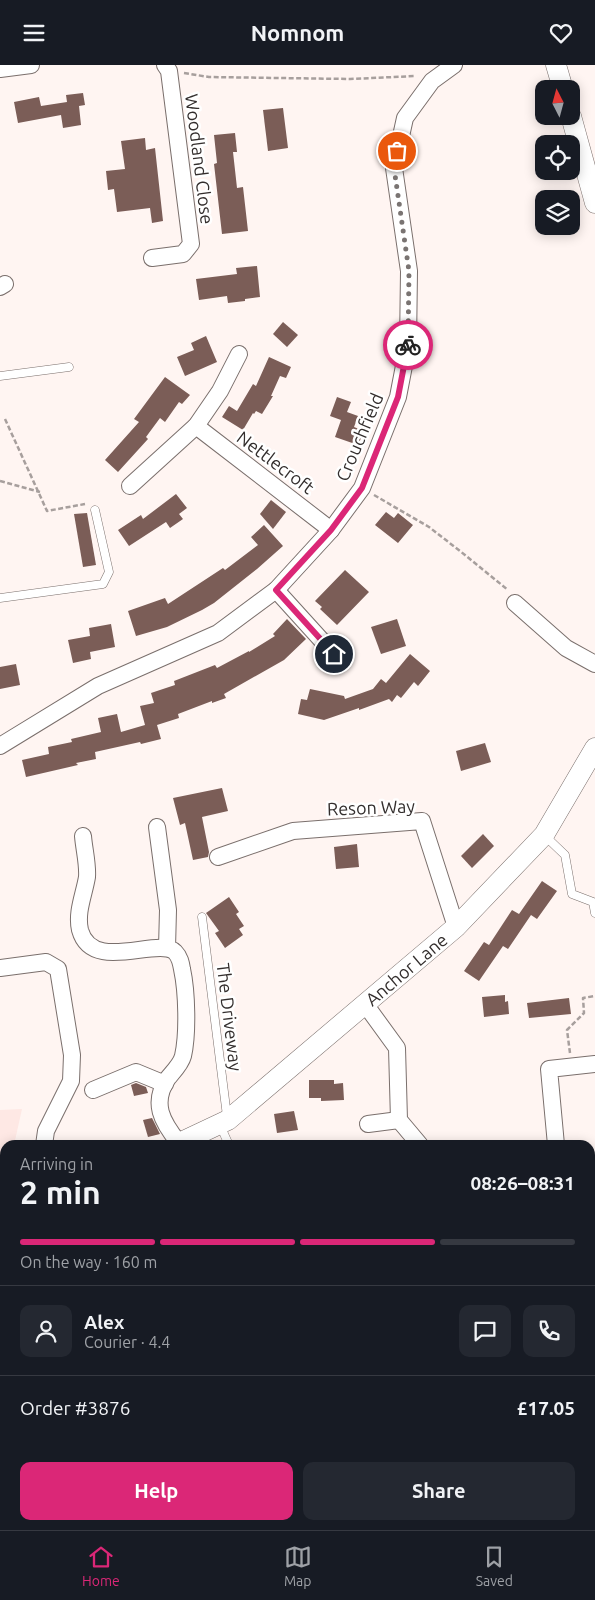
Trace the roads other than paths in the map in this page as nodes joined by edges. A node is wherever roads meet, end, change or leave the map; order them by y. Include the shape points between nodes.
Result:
1 (31, 65) edge
2 (454, 65) edge
3 (556, 65) edge
4 (167, 68) edge
5 (0, 69) edge
6 (560, 80) edge
7 (573, 125) edge
8 (595, 203) edge
9 (152, 258) dead end
10 (239, 354) dead end
11 (69, 367) dead end
12 (0, 376) edge
13 (196, 427) junction
14 (130, 486) dead end
15 (95, 510) road end
16 (331, 530) junction
17 (276, 590) junction
18 (0, 598) edge
19 (515, 603) road end
20 (334, 654) dead end
21 (595, 664) edge
22 (0, 746) edge
23 (595, 748) edge
24 (157, 827) dead end
25 (544, 835) junction
26 (83, 836) dead end
27 (218, 857) dead end
28 (595, 913) edge
29 (202, 917) dead end
30 (456, 927) junction
31 (167, 948) junction
32 (0, 968) edge
33 (365, 1004) junction
34 (595, 1064) edge
35 (164, 1084) junction
36 (93, 1090) dead end
37 (398, 1120) junction
38 (224, 1122) junction
39 (368, 1124) dead end
40 (45, 1140) edge
41 (174, 1140) edge
42 (186, 1140) edge
43 (228, 1140) edge
44 (416, 1140) edge
45 (556, 1140) edge

1 - 5 street
2 - 16 street, Crouchfield via 432,81 405,118 394,168 409,271 408,345 398,397 362,488
3 - 6 street
4 - 9 street, Woodland Close via 192,244 183,254
7 - 8 street
10 - 13 street
11 - 12 lane
13 - 14 street
13 - 16 street, Nettlecroft
15 - 18 lane via 109,571 103,583
16 - 17 street, Crouchfield
17 - 20 street
17 - 22 street, Crouchfield via 218,633 98,686
19 - 21 street via 566,648
23 - 25 street, Anchor Lane
24 - 31 street via 168,910
25 - 28 lane via 565,855 572,894 593,902
25 - 30 street, Anchor Lane
26 - 31 street via 87,875 78,919 86,941 102,951
27 - 30 street, Reson Way via 294,831 422,821
29 - 38 lane, The Driveway
30 - 33 street, Anchor Lane
31 - 35 street via 174,951 182,965 187,1031 182,1059
32 - 40 street via 46,962 58,969 72,1055 71,1081
33 - 37 street via 397,1048
33 - 38 street, Anchor Lane
34 - 45 street via 549,1069
35 - 36 street via 136,1072
35 - 41 street via 159,1102 165,1126
37 - 39 street
37 - 44 street
38 - 42 street, Anchor Lane
38 - 43 lane, The Driveway

